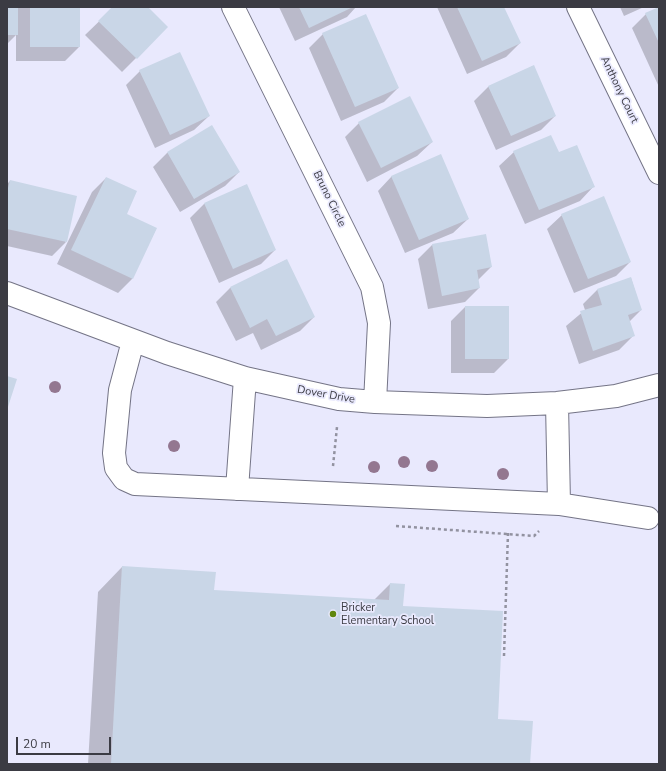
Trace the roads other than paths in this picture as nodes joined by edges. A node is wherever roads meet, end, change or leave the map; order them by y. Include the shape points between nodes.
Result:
1 (233, 7) edge
2 (578, 7) edge
3 (659, 173) edge
4 (7, 293) edge
5 (133, 340) junction
6 (245, 378) junction
7 (659, 385) edge
8 (375, 402) junction
9 (557, 403) junction
10 (238, 488) junction
11 (559, 504) junction
12 (648, 518) dead end

1 - 8 street, Bruno Circle via 372,287 379,323
2 - 3 street, Anthony Court
4 - 5 street, Dover Drive
5 - 6 street, Dover Drive
5 - 10 street via 120,390 114,453 116,468 124,478 135,484
6 - 8 street, Dover Drive via 339,399
6 - 10 street
7 - 9 street, Dover Drive via 616,396
8 - 9 street, Dover Drive via 487,406
9 - 11 street
10 - 11 street
11 - 12 street

